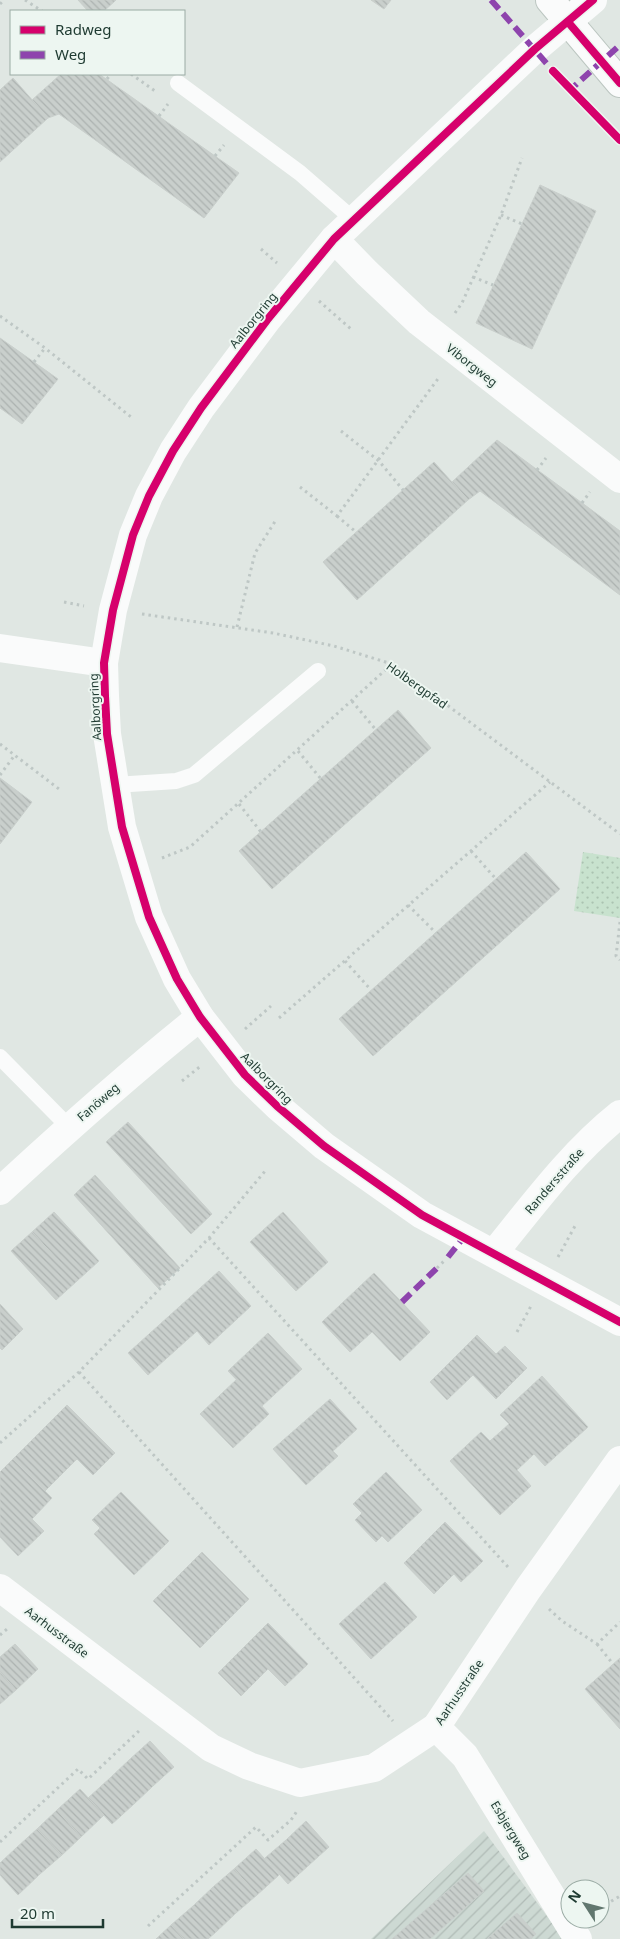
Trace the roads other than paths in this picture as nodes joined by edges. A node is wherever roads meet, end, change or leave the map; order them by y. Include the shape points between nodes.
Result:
1 (550, 0) edge
2 (593, 0) edge
3 (568, 22) junction
4 (620, 82) edge
5 (178, 83) dead end
6 (354, 220) junction
7 (334, 239) junction
8 (620, 479) edge
9 (0, 648) edge
10 (104, 663) junction
11 (318, 671) dead end
12 (116, 785) junction
13 (200, 1017) junction
14 (0, 1058) edge
15 (620, 1114) edge
16 (69, 1127) junction
17 (0, 1191) edge
18 (494, 1253) junction
19 (620, 1322) edge
20 (620, 1460) edge
21 (0, 1588) edge
22 (436, 1727) junction
23 (578, 1939) edge

1 - 3 street
2 - 3 street, Aalborgring
3 - 4 street
3 - 6 street, Aalborgring via 535,49
5 - 6 lane via 300,173
6 - 7 street, Aalborgring
7 - 8 street, Viborgweg via 418,322
7 - 10 street, Aalborgring via 234,362 173,451 133,535 113,610
9 - 10 street
10 - 12 street, Aalborgring via 107,734
11 - 12 lane via 194,775 176,780
12 - 13 street, Aalborgring via 122,828 149,917 177,979
13 - 16 street, Fanöweg
13 - 18 street, Aalborgring via 246,1076 324,1146 422,1215
14 - 16 lane
15 - 18 street, Randersstraße via 562,1171
16 - 17 street, Fanöweg
18 - 19 street, Aalborgring
20 - 22 street, Aarhusstraße via 528,1589
21 - 22 street, Aarhusstraße via 211,1748 249,1766 300,1783 374,1768
22 - 23 street, Esbjergweg via 465,1756

